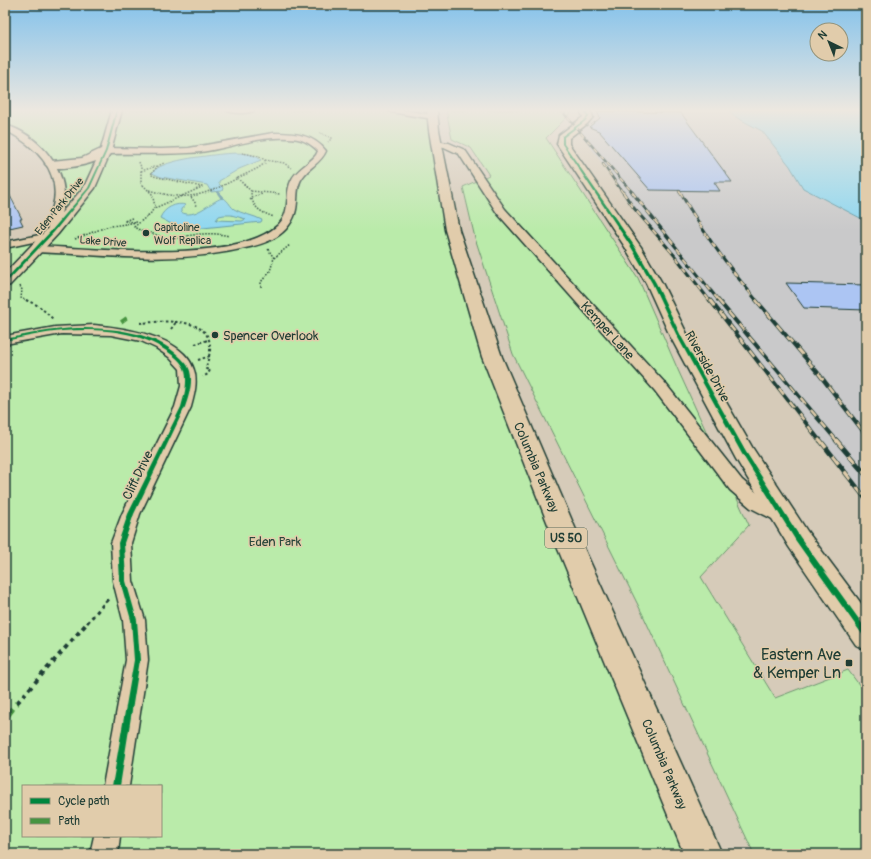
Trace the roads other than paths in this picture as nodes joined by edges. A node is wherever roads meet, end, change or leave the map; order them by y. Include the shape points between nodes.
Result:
1 (41, 150) edge
2 (185, 150) edge
3 (321, 150) edge
4 (437, 150) edge
5 (458, 150) edge
6 (567, 150) edge
7 (106, 152) junction
8 (51, 164) junction
9 (51, 234) junction
10 (5, 244) edge
11 (36, 249) junction
12 (12, 282) edge
13 (5, 340) edge
14 (784, 517) junction
15 (866, 635) edge
16 (116, 785) edge
17 (107, 837) edge
18 (104, 854) edge
19 (703, 854) edge

1 - 8 street
2 - 7 street, Lake Drive
3 - 11 street, Lake Drive via 320,156 301,172 296,180 293,205 287,221 275,234 261,241 218,250 136,255
4 - 19 main road, Columbia Parkway / US 50 via 452,230 492,358
5 - 14 street, Kemper Lane via 462,152 501,211 660,387 736,485 757,503
6 - 14 main road, Riverside Drive via 637,253 694,364 744,453
7 - 8 street via 79,164
7 - 9 street, Eden Park Drive via 89,188
8 - 9 street via 59,196
9 - 10 street
9 - 11 street, Eden Park Drive
11 - 12 street, Eden Park Drive
13 - 16 street, Cliff Drive via 64,330 122,332 161,344 185,366 188,374 186,397 130,514 121,543 124,581 134,620 137,660
14 - 15 main road, Riverside Drive
17 - 18 street

